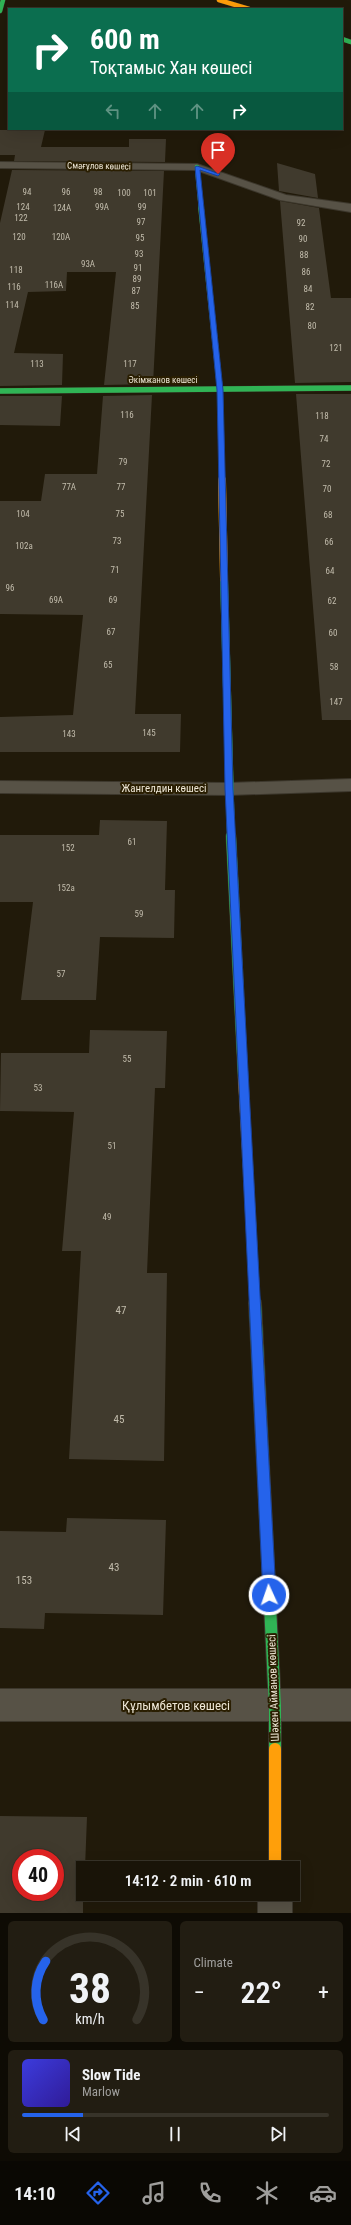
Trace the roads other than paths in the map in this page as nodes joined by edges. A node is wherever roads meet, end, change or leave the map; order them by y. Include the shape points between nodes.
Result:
1 (3, 0) edge
2 (219, 0) edge
3 (245, 8) edge
4 (0, 11) edge
5 (0, 165) edge
6 (197, 167) junction
7 (351, 208) edge
8 (351, 388) edge
9 (220, 390) junction
10 (0, 391) edge
11 (351, 785) edge
12 (0, 787) edge
13 (229, 789) junction
14 (0, 1705) edge
15 (351, 1705) edge
16 (275, 1706) junction
17 (275, 1861) edge
18 (275, 1901) edge
19 (275, 1913) edge

1 - 4 main road
2 - 3 main road
5 - 6 street, Смағұлов көшесі
6 - 7 street, Смағұлов көшесі via 284,198
6 - 9 main road, Шәкен Айманов көшесі
8 - 9 main road, Әкімжанов көшесі
9 - 10 main road, Әкімжанов көшесі
9 - 13 main road, Шәкен Айманов көшесі
11 - 13 street, Жангелдин көшесі
12 - 13 street, Жангелдин көшесі
13 - 16 main road, Шәкен Айманов көшесі
14 - 16 street, Құлымбетов көшесі
15 - 16 street, Құлымбетов көшесі
16 - 17 main road, Шәкен Айманов көшесі
18 - 19 street

